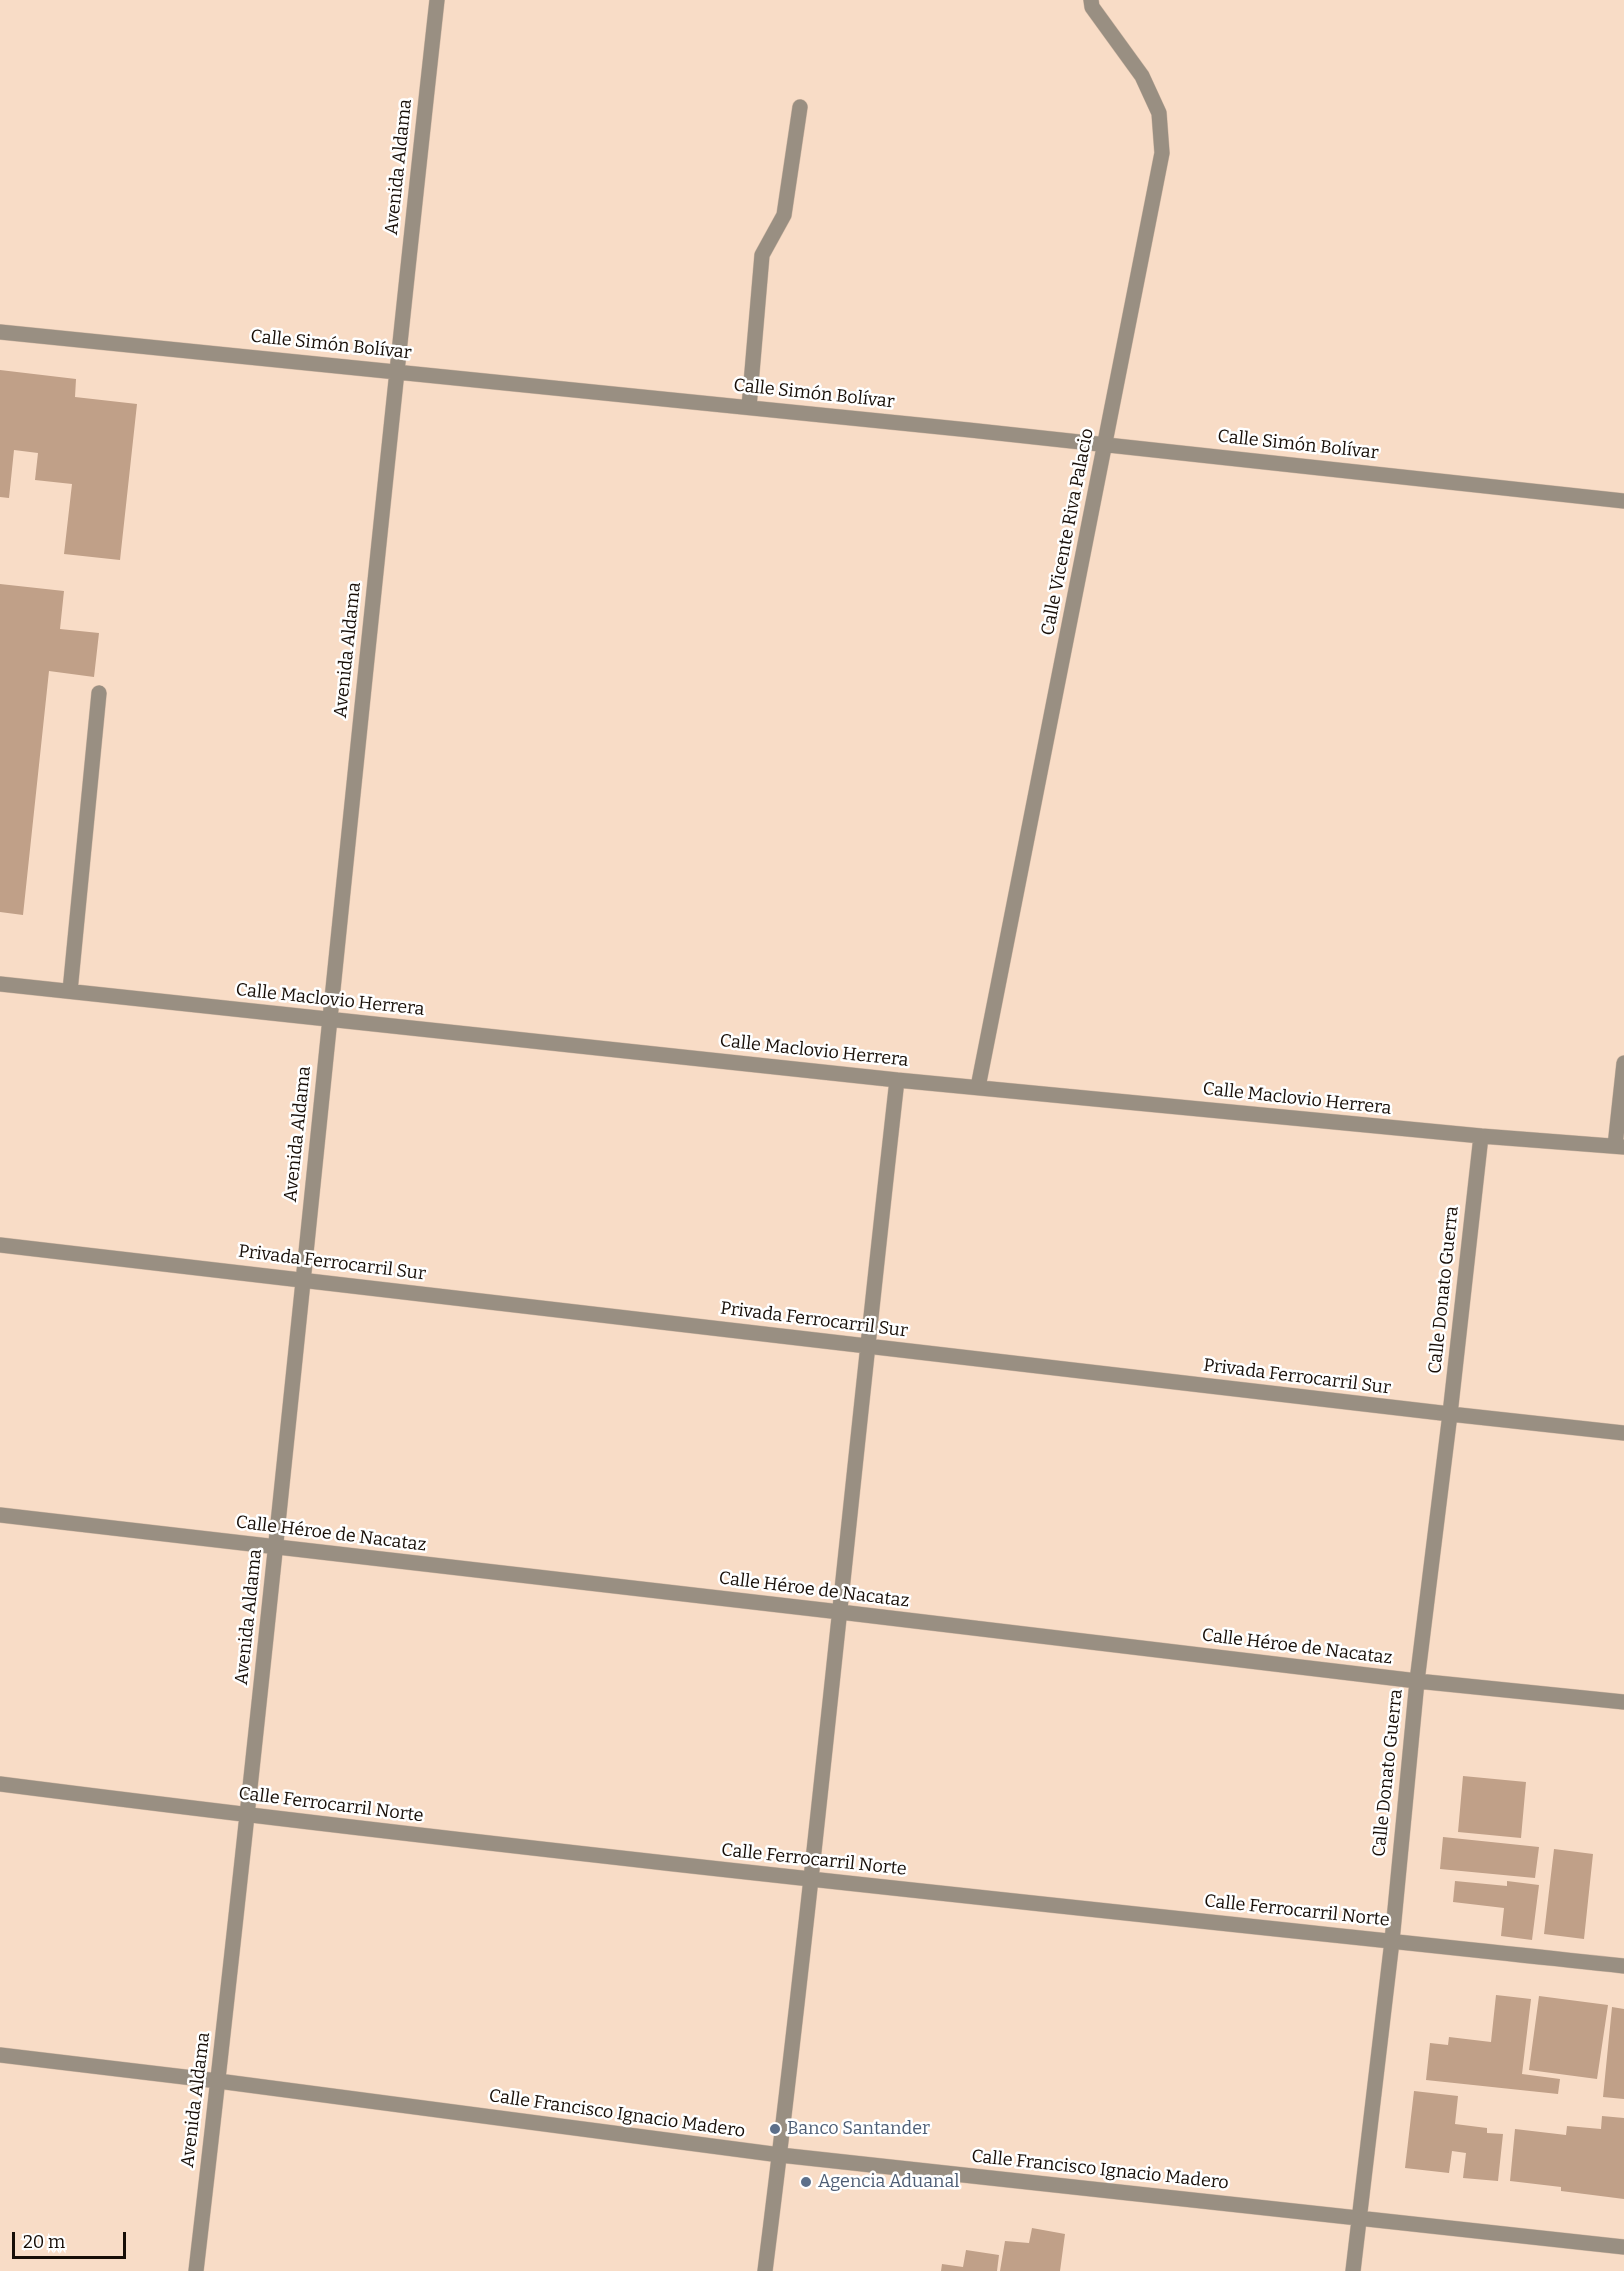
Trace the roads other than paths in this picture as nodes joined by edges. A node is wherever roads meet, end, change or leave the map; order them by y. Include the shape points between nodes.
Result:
1 (437, 0) edge
2 (1091, 0) edge
3 (800, 107) dead end
4 (0, 332) edge
5 (396, 370) junction
6 (749, 407) junction
7 (1106, 444) junction
8 (1624, 501) edge
9 (99, 693) dead end
10 (0, 984) edge
11 (70, 991) junction
12 (330, 1019) junction
13 (1624, 1063) edge
14 (897, 1080) junction
15 (978, 1087) junction
16 (1481, 1137) junction
17 (1620, 1147) edge
18 (0, 1245) edge
19 (303, 1279) junction
20 (867, 1346) junction
21 (1450, 1414) junction
22 (1624, 1433) edge
23 (0, 1515) edge
24 (276, 1548) junction
25 (840, 1612) junction
26 (1417, 1682) junction
27 (1624, 1702) edge
28 (0, 1784) edge
29 (248, 1816) junction
30 (810, 1879) junction
31 (1392, 1941) junction
32 (1624, 1966) edge
33 (0, 2055) edge
34 (218, 2081) junction
35 (780, 2155) junction
36 (1360, 2218) junction
37 (1624, 2247) edge
38 (196, 2271) edge
39 (765, 2271) edge
40 (1353, 2271) edge

1 - 5 street, Avenida Aldama
2 - 7 street, Calle Vicente Riva Palacio via 1092,7 1142,76 1159,113 1162,153
3 - 6 street via 784,215 762,255
4 - 5 street, Calle Simón Bolívar
5 - 6 street, Calle Simón Bolívar
5 - 12 street, Avenida Aldama
6 - 7 street, Calle Simón Bolívar
7 - 8 street, Calle Simón Bolívar
7 - 15 street, Calle Vicente Riva Palacio
9 - 11 street
10 - 11 street, Calle Maclovio Herrera
11 - 12 street, Calle Maclovio Herrera
12 - 14 street, Calle Maclovio Herrera
12 - 19 street, Avenida Aldama
13 - 17 street
14 - 15 street, Calle Maclovio Herrera
14 - 20 street
15 - 16 street, Calle Maclovio Herrera
16 - 17 street, Calle Maclovio Herrera
16 - 21 street, Calle Donato Guerra
18 - 19 street, Privada Ferrocarril Sur
19 - 20 street, Privada Ferrocarril Sur
19 - 24 street, Avenida Aldama
20 - 21 street, Privada Ferrocarril Sur
20 - 25 street
21 - 22 street, Privada Ferrocarril Sur
21 - 26 street, Calle Donato Guerra
23 - 24 street, Calle Héroe de Nacataz
24 - 25 street, Calle Héroe de Nacataz
24 - 29 street, Avenida Aldama
25 - 26 street, Calle Héroe de Nacataz
25 - 30 street
26 - 27 street, Calle Héroe de Nacataz
26 - 31 street, Calle Donato Guerra
28 - 29 street, Calle Ferrocarril Norte
29 - 30 street, Calle Ferrocarril Norte
29 - 34 street, Avenida Aldama
30 - 31 street, Calle Ferrocarril Norte
30 - 35 street
31 - 32 street, Calle Ferrocarril Norte
31 - 36 street, Calle Donato Guerra
33 - 34 street, Calle Francisco Ignacio Madero
34 - 35 street, Calle Francisco Ignacio Madero
34 - 38 street, Avenida Aldama
35 - 36 street, Calle Francisco Ignacio Madero
35 - 39 street
36 - 37 street, Calle Francisco Ignacio Madero
36 - 40 street, Calle Donato Guerra

